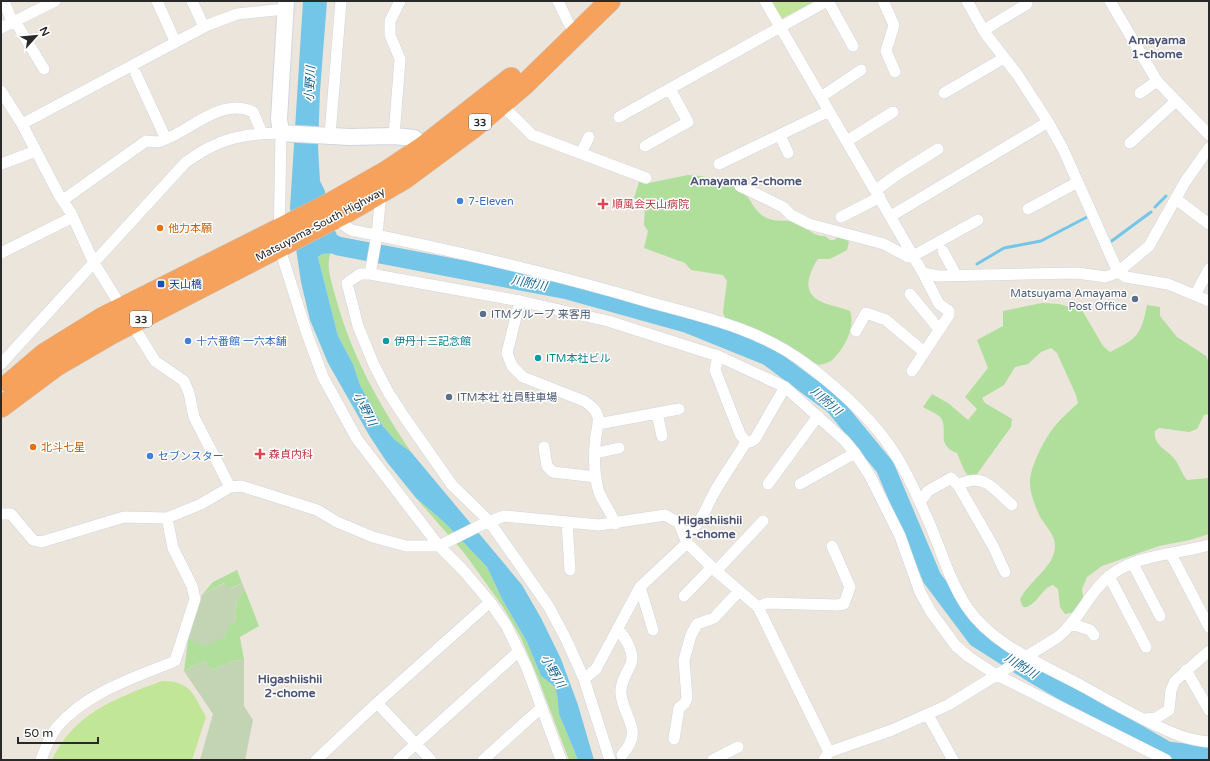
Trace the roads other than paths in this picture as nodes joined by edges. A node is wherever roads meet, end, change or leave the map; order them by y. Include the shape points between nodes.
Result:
1 (4, 1) edge
2 (55, 1) edge
3 (157, 1) edge
4 (192, 1) edge
5 (341, 1) edge
6 (400, 1) edge
7 (558, 1) edge
8 (590, 1) edge
9 (610, 1) edge
10 (766, 1) edge
11 (827, 1) edge
12 (883, 1) edge
13 (967, 1) edge
14 (1110, 1) edge
15 (1027, 4) dead end
16 (286, 5) edge
17 (14, 21) junction
18 (204, 27) junction
19 (780, 27) junction
20 (1, 28) edge
21 (572, 28) junction
22 (984, 30) junction
23 (175, 41) junction
24 (853, 46) dead end
25 (1004, 58) junction
26 (44, 69) dead end
27 (861, 70) dead end
28 (896, 72) dead end
29 (136, 74) dead end
30 (1157, 81) junction
31 (670, 89) junction
32 (1, 91) edge
33 (944, 93) dead end
34 (1140, 93) dead end
35 (821, 97) junction
36 (496, 99) junction
37 (1176, 101) junction
38 (829, 111) junction
39 (893, 112) dead end
40 (619, 117) dead end
41 (1048, 122) junction
42 (22, 124) junction
43 (780, 132) junction
44 (262, 133) junction
45 (284, 133) junction
46 (328, 135) junction
47 (1209, 135) edge
48 (394, 136) junction
49 (589, 137) dead end
50 (166, 139) junction
51 (847, 141) junction
52 (1130, 143) dead end
53 (645, 146) dead end
54 (1209, 148) edge
55 (938, 149) dead end
56 (36, 152) junction
57 (429, 153) junction
58 (581, 153) junction
59 (788, 153) dead end
60 (1, 164) edge
61 (719, 164) dead end
62 (646, 178) dead end
63 (1078, 182) junction
64 (740, 186) dead end
65 (381, 192) junction
66 (878, 194) junction
67 (1176, 199) junction
68 (63, 200) junction
69 (1028, 209) dead end
70 (333, 213) junction
71 (891, 216) junction
72 (841, 217) dead end
73 (73, 218) junction
74 (978, 220) dead end
75 (1209, 224) edge
76 (283, 236) junction
77 (377, 236) junction
78 (943, 251) dead end
79 (1, 253) edge
80 (913, 256) junction
81 (94, 262) junction
82 (1209, 269) edge
83 (370, 271) junction
84 (1118, 272) junction
85 (923, 273) junction
86 (956, 275) junction
87 (910, 294) dead end
88 (1195, 295) junction
89 (520, 301) junction
90 (1209, 301) edge
91 (127, 316) junction
92 (939, 330) junction
93 (856, 331) dead end
94 (924, 352) junction
95 (718, 356) junction
96 (1, 364) edge
97 (912, 371) dead end
98 (784, 387) junction
99 (1, 391) edge
100 (1, 407) edge
101 (678, 409) dead end
102 (657, 413) junction
103 (818, 416) junction
104 (598, 424) junction
105 (662, 436) dead end
106 (751, 445) junction
107 (544, 447) dead end
108 (619, 448) dead end
109 (596, 453) junction
110 (855, 454) junction
111 (596, 477) junction
112 (768, 484) dead end
113 (800, 484) dead end
114 (958, 485) junction
115 (230, 487) junction
116 (920, 502) junction
117 (1012, 505) dead end
118 (1, 514) edge
119 (167, 518) junction
120 (567, 522) junction
121 (763, 522) dead end
122 (486, 523) junction
123 (615, 524) junction
124 (686, 538) junction
125 (442, 545) junction
126 (1209, 545) edge
127 (832, 546) dead end
128 (1171, 554) junction
129 (1133, 564) junction
130 (714, 569) junction
131 (570, 570) dead end
132 (1005, 572) dead end
133 (1109, 576) junction
134 (640, 588) junction
135 (739, 590) junction
136 (684, 596) dead end
137 (490, 602) junction
138 (758, 607) junction
139 (1160, 616) dead end
140 (1072, 624) junction
141 (1209, 627) edge
142 (617, 629) junction
143 (653, 630) dead end
144 (1094, 635) dead end
145 (1146, 648) dead end
146 (519, 651) junction
147 (1209, 651) edge
148 (1024, 657) junction
149 (1186, 670) junction
150 (998, 673) junction
151 (584, 679) junction
152 (377, 703) junction
153 (542, 707) junction
154 (1209, 710) edge
155 (928, 715) junction
156 (1143, 719) junction
157 (674, 739) dead end
158 (1209, 742) edge
159 (416, 744) junction
160 (738, 747) dead end
161 (622, 755) dead end
162 (827, 756) edge
163 (41, 760) edge
164 (316, 760) edge
165 (398, 760) edge
166 (431, 760) edge
167 (483, 760) edge
168 (561, 760) edge
169 (610, 760) edge
170 (713, 760) edge
171 (953, 760) edge
172 (1166, 760) edge

1 - 17 street
2 - 17 street
3 - 23 street
4 - 18 street
5 - 46 street
6 - 48 street via 390,21 390,35 400,59
7 - 21 street
8 - 21 highway, Matsuyama-South Highway / 33
9 - 21 highway, Matsuyama-South Highway / 33
10 - 19 street
11 - 19 street
11 - 24 street
12 - 28 street via 894,25 886,51
13 - 22 street
14 - 30 street
15 - 22 street
16 - 18 street via 231,16
16 - 45 street via 280,118
17 - 20 street
17 - 26 street
18 - 23 street
19 - 31 street
19 - 35 street
21 - 36 highway, Matsuyama-South Highway / 33 via 525,84
22 - 25 street
23 - 42 street
25 - 33 street
25 - 41 street
27 - 35 street
29 - 50 street
30 - 34 street
30 - 37 street
31 - 40 street
31 - 53 street via 688,122
32 - 42 street
35 - 38 street
36 - 57 highway, Matsuyama-South Highway / 33
36 - 58 street via 532,136
37 - 47 street
37 - 52 street
38 - 43 street
38 - 51 street
39 - 51 street
41 - 63 street
41 - 71 street
42 - 56 street
43 - 59 street
43 - 61 street
44 - 45 street
44 - 50 street via 253,112 249,109 233,109 215,113
44 - 81 street via 222,140 186,162
45 - 46 street
45 - 76 street via 281,174
46 - 48 street
48 - 57 street via 414,138
49 - 58 street
50 - 68 street via 146,141
51 - 66 street
54 - 67 street
55 - 66 street via 898,174
56 - 60 street
56 - 68 street
57 - 65 highway, Matsuyama-South Highway / 33
57 - 70 highway, Matsuyama-South Highway / 33
58 - 62 street
63 - 69 street
63 - 84 street
64 - 80 street via 783,207 791,215 809,224 884,244
65 - 70 highway, Matsuyama-South Highway / 33
65 - 77 street
66 - 71 street
66 - 72 street
67 - 75 street
67 - 84 street via 1149,246
68 - 73 street
70 - 76 highway, Matsuyama-South Highway / 33
70 - 77 street via 351,230
71 - 80 street
73 - 79 street
73 - 81 street
74 - 80 street
76 - 91 highway, Matsuyama-South Highway / 33
76 - 125 street via 307,334 323,377 357,439
77 - 83 street
77 - 116 street via 589,284 720,321 765,339 803,362 852,404 894,453
78 - 86 street
80 - 85 street
81 - 91 street
81 - 96 street
82 - 88 street
83 - 89 street
83 - 122 street via 360,274 348,283 358,326 374,365 405,418 452,485
84 - 86 street via 1106,277 1077,273
84 - 88 street via 1126,277 1168,284
85 - 86 street via 938,276
85 - 92 street via 938,304 949,311
87 - 92 street
88 - 90 street
89 - 95 street via 608,321
89 - 104 street via 507,353 512,366 523,377 590,405 598,416
91 - 99 highway, Matsuyama-South Highway / 33 via 102,318 44,354
91 - 100 highway, Matsuyama-South Highway / 33
91 - 115 street via 155,361 184,381 194,417
92 - 94 street
93 - 94 street via 866,313 886,320
94 - 97 street
95 - 98 street
95 - 106 street via 715,370 740,434
98 - 103 street
98 - 106 street
101 - 102 street
102 - 104 street
102 - 105 street
103 - 110 street via 845,440
103 - 112 street
104 - 109 street
106 - 124 street via 714,493 704,516
107 - 111 street via 547,466 553,472
108 - 109 street
109 - 111 street
110 - 113 street
110 - 150 street via 898,530 920,592 931,612 956,646 969,657
111 - 123 street via 599,497 607,504
114 - 116 street via 951,478 928,491
114 - 117 street via 969,479 983,480
114 - 132 street
115 - 119 street via 201,504
115 - 125 street via 255,489 272,498 317,510 337,522 373,537 406,546
116 - 148 street via 951,579 969,610 984,627
118 - 119 street via 11,514 33,540 41,542 124,517
119 - 163 street via 173,548 192,586 194,599 175,661 101,693 83,704 57,727 45,747
120 - 122 street via 504,516
120 - 123 street
120 - 131 street
121 - 130 street
122 - 125 street
122 - 151 street via 549,607
123 - 124 street via 665,515 679,524
124 - 130 street
124 - 134 street
125 - 137 street
126 - 128 street
127 - 138 street via 850,586 844,604 836,606 766,603
128 - 129 street
128 - 141 street
129 - 133 street via 1122,567
129 - 139 street
130 - 135 street
130 - 136 street
133 - 140 street
133 - 145 street
134 - 142 street
134 - 143 street
135 - 138 street
135 - 157 street via 714,618 697,624 691,634 684,660 687,698 686,703 679,708
137 - 146 street via 506,625
137 - 152 street
138 - 162 street
140 - 144 street via 1086,628
140 - 148 street via 1058,637
142 - 151 street via 596,669
142 - 161 street via 628,643 632,662 620,692 633,732 630,746
146 - 153 street
146 - 159 street
147 - 149 street
148 - 150 street
148 - 156 street
149 - 154 street
149 - 156 street via 1175,681 1171,690 1169,710 1156,718
150 - 155 street via 964,696
150 - 172 street
151 - 169 street
152 - 159 street
152 - 164 street
153 - 167 street
153 - 168 street
155 - 162 street
155 - 171 street
156 - 158 street via 1179,736
159 - 165 street
159 - 166 street
160 - 170 street

